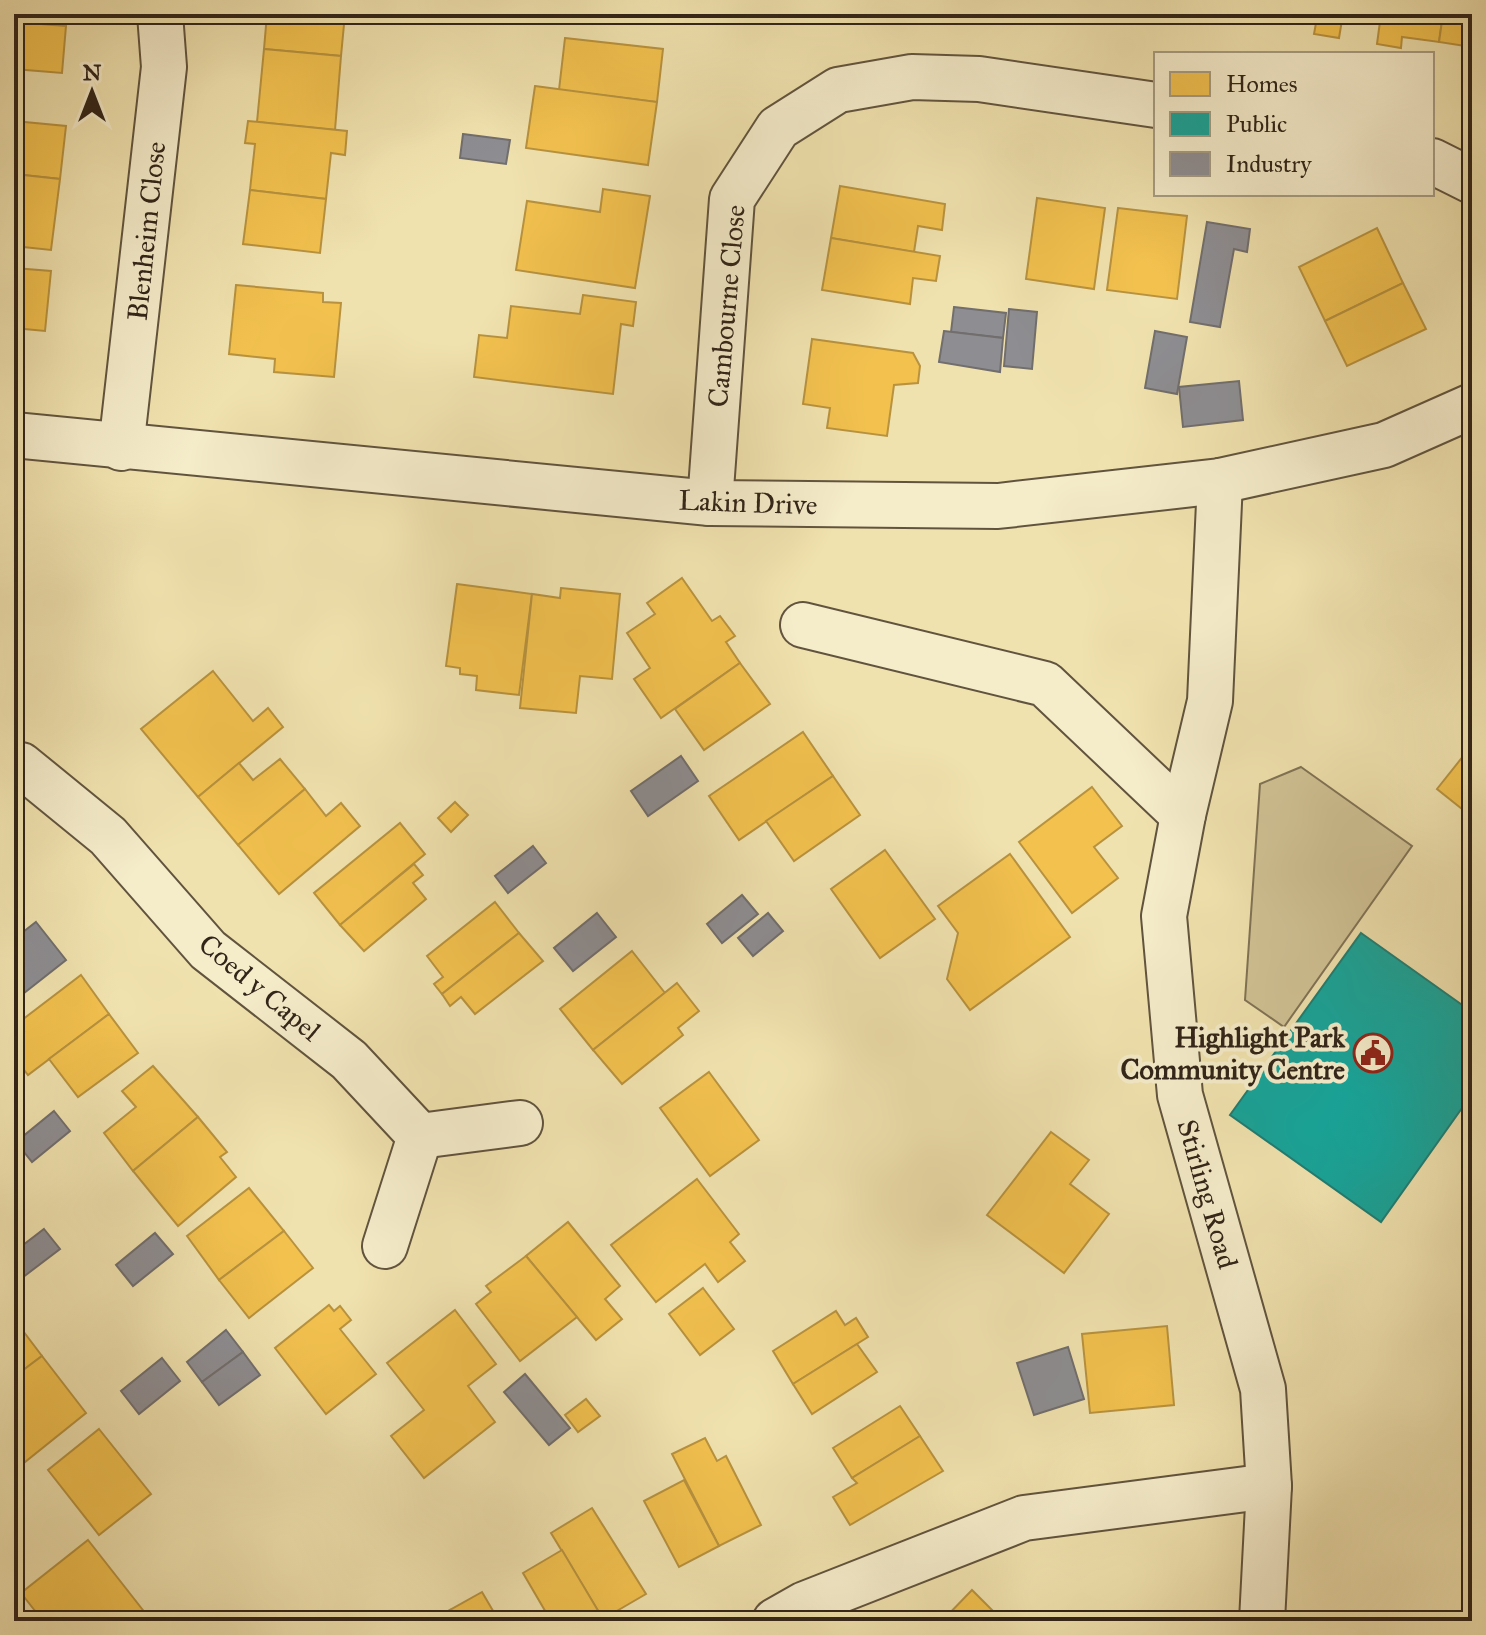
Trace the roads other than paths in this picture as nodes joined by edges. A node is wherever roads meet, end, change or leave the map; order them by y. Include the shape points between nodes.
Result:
1 (160, 14) edge
2 (1154, 105) edge
3 (1434, 162) edge
4 (1472, 181) edge
5 (1472, 406) edge
6 (14, 435) edge
7 (121, 448) junction
8 (1220, 481) junction
9 (710, 503) junction
10 (803, 625) dead end
11 (14, 764) edge
12 (1183, 815) junction
13 (520, 1123) dead end
14 (420, 1136) junction
15 (385, 1246) dead end
16 (1269, 1486) junction
17 (775, 1621) edge
18 (1262, 1621) edge

1 - 7 street, Blenheim Close via 164,67
2 - 9 street, Cambourne Close via 979,79 912,77 838,90 778,128 732,199
3 - 4 street
5 - 8 street, Lakin Drive via 1384,445
6 - 7 street, Lakin Drive
7 - 9 street, Lakin Drive
8 - 9 street, Lakin Drive via 998,506
8 - 12 street, Stirling Road via 1210,701
10 - 12 street via 1045,684
11 - 14 street, Coed y Capel via 108,836 208,950 349,1060
12 - 16 street, Stirling Road via 1164,916 1180,1095 1263,1389
13 - 14 street
14 - 15 street
16 - 17 street via 1024,1518 805,1604
16 - 18 street, Stirling Road

